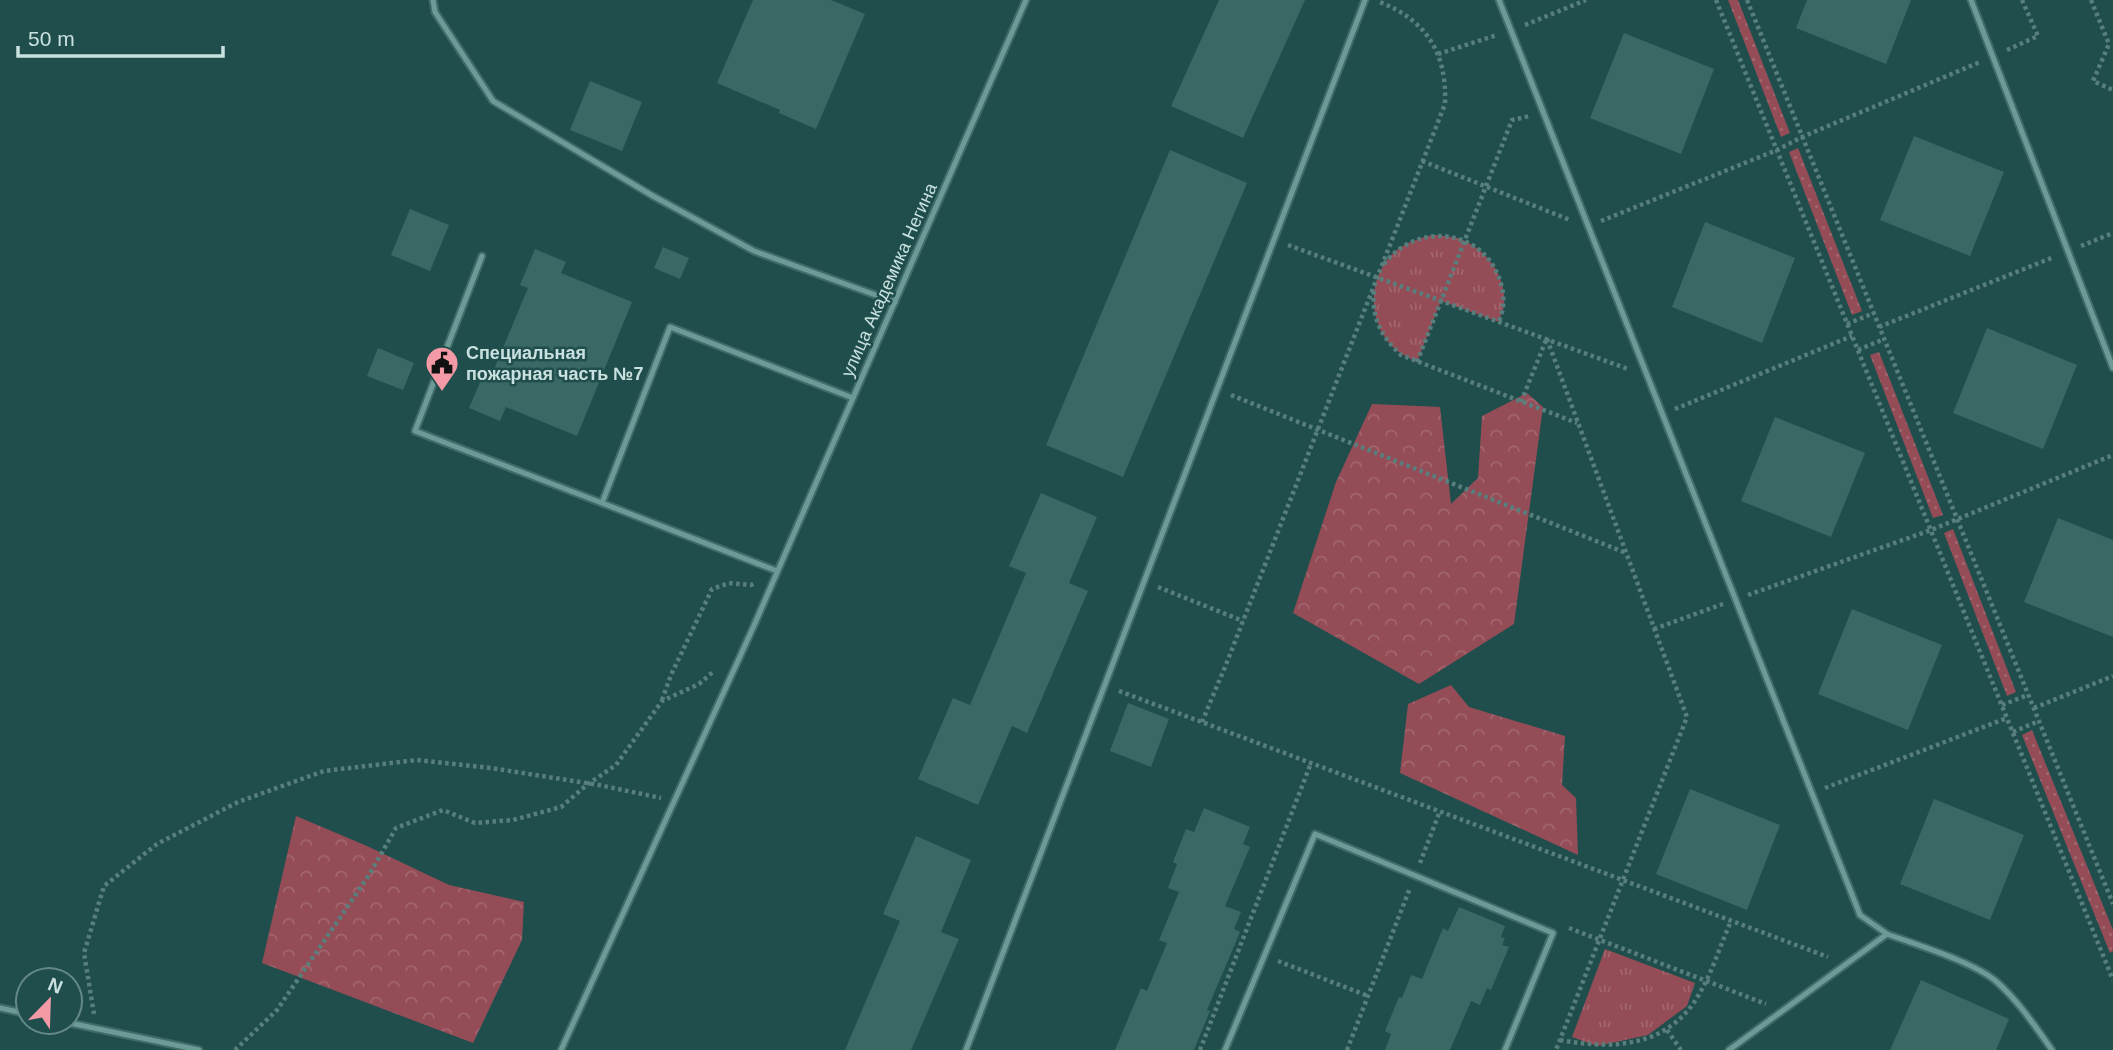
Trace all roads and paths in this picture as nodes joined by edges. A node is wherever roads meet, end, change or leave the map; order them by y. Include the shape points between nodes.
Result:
1 (433, 0) edge
2 (1026, 0) edge
3 (1365, 0) edge
4 (1376, 0) edge
5 (1499, 0) edge
6 (1716, 0) edge
7 (1747, 0) edge
8 (1971, 0) edge
9 (2022, 0) edge
10 (2091, 0) edge
11 (1993, 56) junction
12 (2113, 90) edge
13 (1544, 113) junction
14 (1802, 137) junction
15 (1777, 150) junction
16 (1422, 161) junction
17 (1486, 187) junction
18 (1589, 226) junction
19 (2113, 233) edge
20 (1274, 240) junction
21 (1465, 241) junction
22 (2068, 251) junction
23 (482, 256) dead end
24 (1377, 277) junction
25 (1441, 301) junction
26 (895, 302) junction
27 (1874, 313) junction
28 (1499, 322) junction
29 (1847, 324) junction
30 (1879, 327) junction
31 (1852, 336) junction
32 (1546, 339) junction
33 (1884, 339) junction
34 (1858, 350) junction
35 (1417, 362) junction
36 (2113, 368) edge
37 (1646, 376) junction
38 (1217, 390) junction
39 (853, 397) junction
40 (1521, 402) junction
41 (1662, 413) junction
42 (1577, 423) junction
43 (1317, 430) junction
44 (2113, 455) edge
45 (601, 503) junction
46 (1957, 519) junction
47 (1931, 530) junction
48 (1626, 554) junction
49 (777, 571) junction
50 (1144, 581) junction
51 (1736, 599) junction
52 (1243, 621) junction
53 (1654, 629) junction
54 (719, 667) dead end
55 (2113, 676) edge
56 (1105, 685) junction
57 (2028, 695) junction
58 (662, 701) junction
59 (2002, 705) junction
60 (2034, 708) junction
61 (2007, 718) junction
62 (1202, 722) junction
63 (2039, 722) junction
64 (2013, 732) junction
65 (1311, 763) junction
66 (588, 784) junction
67 (1812, 793) junction
68 (675, 801) junction
69 (1440, 811) junction
70 (1415, 876) junction
71 (1623, 880) junction
72 (2113, 904) edge
73 (1731, 921) junction
74 (1553, 933) junction
75 (1887, 934) junction
76 (1599, 940) junction
77 (1240, 946) junction
78 (1264, 955) junction
79 (1847, 964) junction
80 (2113, 979) edge
81 (1706, 981) junction
82 (1368, 996) junction
83 (1783, 1011) junction
84 (84, 1026) edge
85 (96, 1028) junction
86 (1667, 1030) junction
87 (1560, 1040) junction
88 (199, 1050) edge
89 (235, 1050) edge
90 (561, 1050) edge
91 (966, 1050) edge
92 (1200, 1050) edge
93 (1225, 1050) edge
94 (1347, 1050) edge
95 (1505, 1050) edge
96 (1556, 1050) edge
97 (1681, 1050) edge
98 (1729, 1050) edge
99 (2052, 1050) edge

1 - 26 lane via 435,12 493,101 754,251
2 - 26 lane, улица Академика Негина
3 - 20 lane
4 - 16 path via 1399,10 1422,29 1443,70 1445,104
5 - 13 lane
6 - 15 path
7 - 14 path
8 - 11 lane
9 - 11 path via 2038,36
10 - 12 path via 2109,44 2093,82
11 - 14 path
11 - 22 lane
13 - 17 path via 1513,120
13 - 18 lane
14 - 15 path
14 - 27 path
15 - 18 path
15 - 29 path
16 - 17 path
16 - 24 path
17 - 18 path
17 - 21 path
18 - 37 lane
19 - 22 path
20 - 24 path
20 - 38 lane
21 - 24 path via 1432,235 1414,240 1385,261
21 - 25 path
21 - 28 path via 1491,262 1499,275 1504,305
22 - 30 path
22 - 36 lane
23 - 45 lane via 415,431
24 - 25 path
24 - 35 path via 1373,295 1379,328 1401,355
24 - 43 path
25 - 28 path
25 - 35 path
26 - 39 lane, улица Академика Негина
27 - 29 path
27 - 30 path
28 - 32 path
29 - 31 path
30 - 33 path
31 - 34 path
31 - 41 path
32 - 37 path
32 - 40 path
32 - 42 path
33 - 34 path
33 - 46 path
34 - 47 path
35 - 40 path
37 - 41 lane
38 - 43 path
38 - 50 lane
39 - 45 lane via 670,327
39 - 49 lane, улица Академика Негина
40 - 42 path
41 - 51 lane
42 - 48 path
43 - 48 path
43 - 52 path
44 - 46 path
45 - 49 lane
46 - 47 path
46 - 57 path
47 - 51 path
47 - 59 path
48 - 53 path
49 - 58 path via 751,584 729,583 712,589
49 - 68 lane, улица Академика Негина
50 - 52 path
50 - 56 lane
51 - 53 path
51 - 67 lane
52 - 62 path
53 - 71 path via 1687,717
54 - 58 path via 699,684
55 - 60 path
56 - 62 path
56 - 91 lane
57 - 59 path
57 - 60 path
58 - 66 path via 616,765
59 - 61 path
60 - 63 path
61 - 64 path
61 - 67 path
62 - 65 path
63 - 64 path
63 - 72 path
64 - 80 path
65 - 69 path
65 - 77 path
66 - 68 path
66 - 85 path via 417,760 324,771 238,802 157,844 104,886 84,953
66 - 89 path via 561,807 513,820 475,823 443,810 396,828 276,1010
67 - 75 lane via 1860,915
68 - 90 lane, улица Академика Негина
69 - 70 path
69 - 71 path
70 - 74 lane
70 - 78 lane via 1315,834
70 - 82 path
71 - 73 path
71 - 76 path
73 - 79 path
73 - 81 path
74 - 76 path via 1563,926
74 - 95 lane
75 - 79 lane
75 - 99 lane via 1996,980
76 - 81 path
76 - 87 path
77 - 78 path
77 - 92 path
78 - 82 path
78 - 93 lane
79 - 83 lane
81 - 83 path
81 - 86 path via 1690,1008
82 - 94 path
83 - 98 lane
84 - 85 lane
85 - 88 lane
86 - 87 path via 1651,1040 1615,1049
86 - 97 path
87 - 96 path

